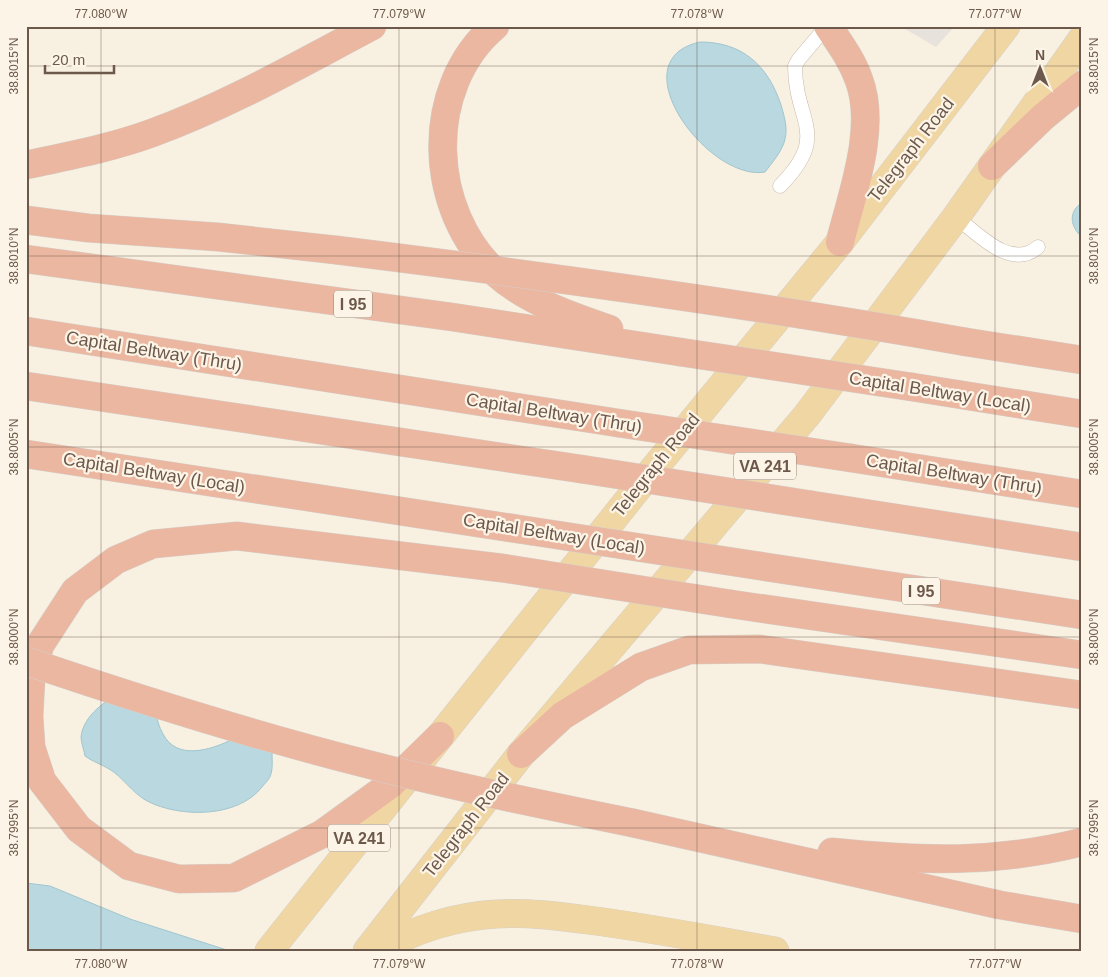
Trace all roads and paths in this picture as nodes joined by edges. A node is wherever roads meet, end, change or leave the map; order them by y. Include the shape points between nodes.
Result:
1 (372, 26) edge
2 (495, 26) edge
3 (828, 26) edge
4 (1006, 26) edge
5 (1082, 39) edge
6 (1082, 85) edge
7 (26, 165) edge
8 (992, 166) junction
9 (780, 186) dead end
10 (956, 217) junction
11 (26, 220) edge
12 (840, 242) junction
13 (1038, 247) dead end
14 (26, 259) edge
15 (26, 331) edge
16 (680, 352) junction
17 (1082, 360) edge
18 (26, 386) edge
19 (1082, 414) edge
20 (26, 454) edge
21 (1082, 494) edge
22 (1082, 547) edge
23 (1082, 616) edge
24 (1082, 655) edge
25 (26, 661) edge
26 (1082, 695) edge
27 (440, 736) junction
28 (521, 754) junction
29 (633, 822) junction
30 (1082, 842) edge
31 (1082, 919) edge
32 (273, 945) edge
33 (366, 951) edge
34 (379, 951) edge
35 (775, 951) edge

1 - 7 highway via 233,99 151,133
2 - 16 highway via 462,69 447,108 444,129 443,161 447,192 466,237 496,274 523,292 585,321
3 - 9 lane via 795,66 808,132 807,144 800,165
3 - 12 highway via 850,59 860,81 865,105 862,152
4 - 12 main road, Telegraph Road / VA 241
5 - 8 main road, Telegraph Road / VA 241
6 - 8 highway
8 - 10 main road, Telegraph Road / VA 241
10 - 13 lane via 1001,251 1022,254
10 - 28 main road, Telegraph Road / VA 241 via 807,416
11 - 17 highway, bridge via 88,228 218,237 611,284
12 - 27 main road, Telegraph Road / VA 241 via 632,494
14 - 16 highway, Capital Beltway (Local) / I 95 via 452,317
15 - 21 highway, Capital Beltway (Thru), bridge
16 - 19 highway, Capital Beltway (Local) / I 95, bridge
18 - 22 highway, bridge
20 - 23 highway, Capital Beltway (Local) / I 95, bridge
24 - 27 highway, bridge via 502,568 237,536 153,544 116,560 75,591 40,645 31,678 28,716 31,748 42,781 79,829 129,866 180,879 234,878 322,834 391,784
25 - 29 highway, bridge via 366,764 460,787
26 - 28 highway via 760,649 689,650 641,667 562,716
27 - 32 main road, Telegraph Road / VA 241
28 - 33 main road, Telegraph Road / VA 241
29 - 30 highway via 832,852 912,859 990,858
29 - 31 highway via 1000,905
34 - 35 main road via 453,920 497,914 540,914 619,924

